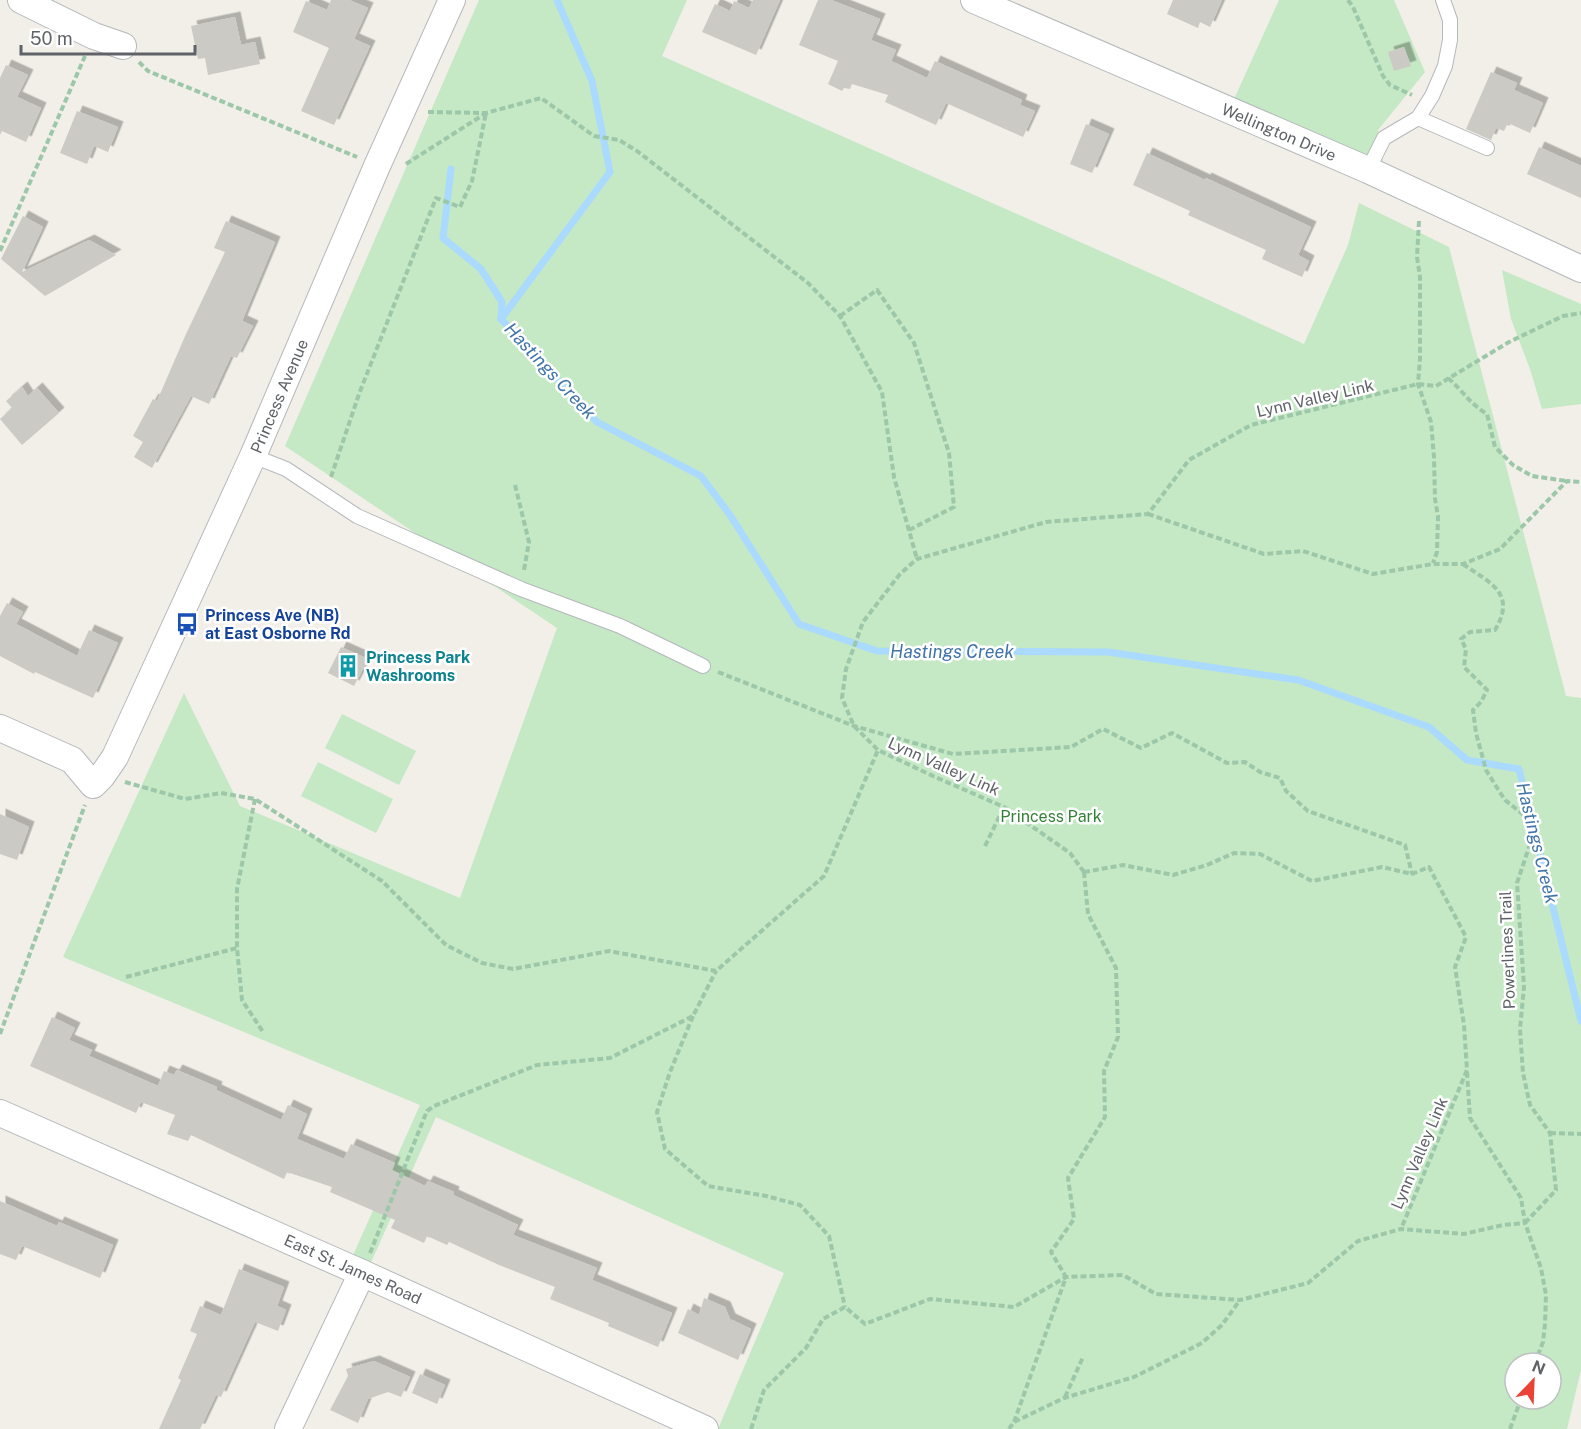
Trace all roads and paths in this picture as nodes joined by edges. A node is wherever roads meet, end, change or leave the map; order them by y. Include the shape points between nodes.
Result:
1 (452, 0) edge
2 (974, 0) edge
3 (1348, 0) edge
4 (1443, 0) edge
5 (30, 2) edge
6 (94, 36) junction
7 (123, 46) joint
8 (1428, 102) junction
9 (401, 112) junction
10 (486, 113) junction
11 (1418, 118) junction
12 (1487, 148) dead end
13 (377, 166) junction
14 (1368, 170) junction
15 (1410, 189) junction
16 (0, 251) edge
17 (1581, 269) edge
18 (1581, 313) edge
19 (840, 316) junction
20 (1448, 378) junction
21 (1418, 384) junction
22 (253, 456) junction
23 (1567, 481) junction
24 (1581, 482) edge
25 (515, 485) dead end
26 (325, 493) junction
27 (1148, 514) junction
28 (909, 530) junction
29 (917, 559) junction
30 (1433, 564) junction
31 (1463, 564) junction
32 (521, 589) junction
33 (703, 666) joint
34 (854, 726) junction
35 (0, 728) edge
36 (878, 750) junction
37 (97, 780) junction
38 (255, 799) junction
39 (1004, 807) junction
40 (985, 846) dead end
41 (1084, 872) junction
42 (1412, 874) junction
43 (237, 948) junction
44 (716, 971) junction
45 (126, 977) dead end
46 (693, 1016) junction
47 (263, 1032) dead end
48 (0, 1034) edge
49 (1467, 1070) junction
50 (0, 1113) edge
51 (1550, 1133) junction
52 (1581, 1134) edge
53 (1525, 1223) junction
54 (1401, 1229) junction
55 (362, 1273) junction
56 (1066, 1277) junction
57 (1240, 1300) junction
58 (845, 1307) junction
59 (1540, 1351) edge
60 (1083, 1357) dead end
61 (1064, 1398) junction
62 (1517, 1411) edge
63 (1014, 1422) junction
64 (288, 1429) edge
65 (705, 1429) edge
66 (751, 1429) edge
67 (1009, 1429) edge
68 (1510, 1429) edge

1 - 9 street, Princess Avenue
2 - 14 street, Wellington Drive
3 - 8 path via 1390,85
4 - 8 lane via 1450,20 1450,40 1445,66
5 - 6 street
6 - 7 street
6 - 16 path
7 - 13 path via 148,71
8 - 11 lane
9 - 10 path
9 - 13 street, Princess Avenue
10 - 13 path via 397,169
10 - 19 path via 541,98 594,136 619,140 808,283
10 - 26 path via 472,181 460,207 436,198 359,394
11 - 12 lane
11 - 14 lane via 1384,138
13 - 22 street, Princess Avenue
14 - 15 street, Wellington Drive
15 - 17 street, Wellington Drive
15 - 21 path via 1419,224
18 - 20 path, Lynn Valley Link via 1563,316 1509,342
19 - 28 path via 882,392 894,477
19 - 28 path via 877,290 914,343 949,453 954,507
20 - 21 path, Lynn Valley Link via 1436,386
20 - 23 path via 1471,404 1487,414 1495,447 1513,465 1532,476
21 - 27 path, Lynn Valley Link via 1251,425 1189,460
21 - 30 path via 1431,422 1434,457 1438,516
22 - 26 lane via 286,469
22 - 37 street, Princess Avenue via 114,757
23 - 24 path
23 - 31 path via 1500,549
25 - 32 path via 529,542
26 - 32 lane via 357,516
27 - 29 path, Lynn Valley Link via 1046,522
27 - 30 path via 1264,554 1303,551 1373,574
28 - 29 path
29 - 34 path, Lynn Valley Link via 900,574 863,622 846,669 842,698
30 - 31 path
31 - 51 path, Powerlines Trail via 1497,588 1502,597 1502,617 1495,630 1470,632 1461,639 1466,649 1464,667 1487,690 1473,711 1486,770 1498,792 1525,816 1530,827 1530,844 1517,883 1524,987 1522,1062 1530,1106
32 - 33 lane via 620,626
33 - 34 path
34 - 36 path, Lynn Valley Link
34 - 42 path via 953,754 1071,747 1102,729 1141,748 1172,733 1227,763 1245,762 1280,778 1286,791 1308,811 1405,845
35 - 37 street via 72,760
36 - 39 path, Lynn Valley Link
36 - 44 path via 824,876
37 - 38 path via 185,799 221,793
37 - 48 path
38 - 43 path via 237,889
38 - 44 path via 382,881 446,945 482,963 513,969 609,951
39 - 40 path
39 - 41 path, Lynn Valley Link via 1070,853
41 - 42 path, Lynn Valley Link via 1123,865 1173,875 1234,853 1260,854 1312,881 1382,867
41 - 56 path via 1088,914 1116,968 1118,1037 1104,1071 1105,1117 1068,1178 1074,1219 1051,1252
42 - 49 path, Lynn Valley Link via 1429,867 1466,937 1455,967
43 - 45 path
43 - 47 path via 242,1000
44 - 46 path
46 - 55 path via 610,1058 537,1065 427,1111
46 - 58 path via 657,1112 665,1149 708,1186 800,1205 829,1236
49 - 53 path, Lynn Valley Link via 1470,1118 1521,1198
49 - 54 path, Lynn Valley Link
50 - 55 street, East St. James Road
51 - 52 path
51 - 53 path via 1556,1190
53 - 54 path, Lynn Valley Link via 1464,1234
53 - 59 path, Lynn Valley Link via 1542,1268 1546,1295
54 - 57 path via 1358,1241 1308,1283
55 - 64 street
55 - 65 street, East St. James Road
56 - 57 path via 1123,1275 1156,1293
56 - 58 path via 1014,1307 930,1299 864,1324
56 - 63 path
57 - 61 path via 1222,1325 1202,1343 1134,1377
58 - 66 path via 823,1319 806,1348 764,1390
60 - 61 path
61 - 63 path
62 - 68 path
63 - 67 path

